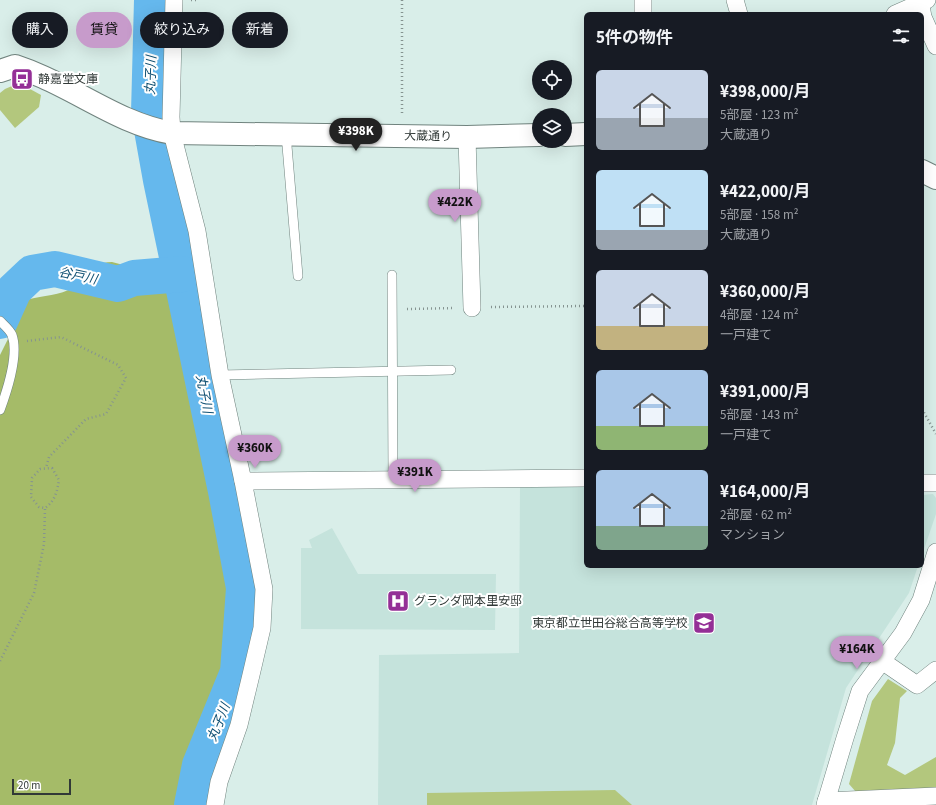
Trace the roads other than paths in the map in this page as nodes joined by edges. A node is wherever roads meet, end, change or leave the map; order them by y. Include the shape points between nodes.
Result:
1 (174, 0) edge
2 (643, 0) edge
3 (735, 0) edge
4 (922, 1) edge
5 (643, 12) edge
6 (738, 12) edge
7 (900, 12) edge
8 (923, 12) edge
9 (924, 19) edge
10 (936, 46) edge
11 (0, 71) edge
12 (159, 130) junction
13 (286, 134) junction
14 (584, 134) edge
15 (532, 135) edge
16 (572, 135) edge
17 (467, 137) junction
18 (924, 172) edge
19 (936, 178) edge
20 (298, 276) dead end
21 (392, 276) dead end
22 (472, 308) dead end
23 (3, 324) edge
24 (452, 370) dead end
25 (392, 372) junction
26 (220, 375) junction
27 (0, 410) edge
28 (584, 478) edge
29 (393, 479) junction
30 (243, 481) junction
31 (924, 483) edge
32 (936, 483) edge
33 (936, 552) edge
34 (882, 661) junction
35 (936, 670) edge
36 (936, 796) edge
37 (936, 802) edge
38 (825, 803) edge
39 (214, 805) edge

1 - 12 street via 171,117
2 - 5 street
3 - 6 street
4 - 7 street
4 - 8 street
9 - 10 street
11 - 12 street, 大蔵通り via 15,66 43,77 111,112
12 - 13 street, 大蔵通り
12 - 26 street via 197,231
13 - 17 street, 大蔵通り
13 - 20 lane
14 - 16 street
15 - 17 street, 大蔵通り
17 - 22 street
18 - 19 street
21 - 25 lane
23 - 27 lane via 12,335 12,372
24 - 25 lane
25 - 26 lane
25 - 29 lane
26 - 30 street
28 - 29 street
29 - 30 street
30 - 39 street via 264,589 262,628 239,724 218,782
31 - 32 street
33 - 34 street via 921,600 903,633
34 - 35 street via 917,685
34 - 38 street via 860,691
36 - 37 street
36 - 38 street

